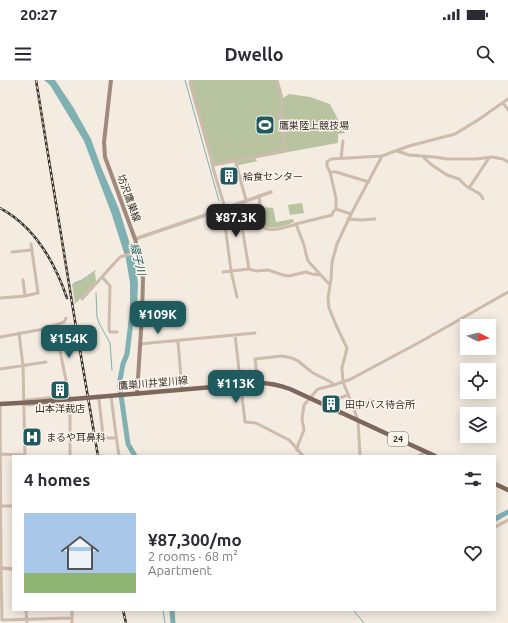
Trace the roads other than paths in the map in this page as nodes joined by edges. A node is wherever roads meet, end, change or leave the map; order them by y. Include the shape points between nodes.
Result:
1 (111, 80) edge
2 (191, 80) edge
3 (277, 80) edge
4 (508, 99) edge
5 (503, 103) junction
6 (508, 110) edge
7 (343, 142) dead end
8 (397, 151) junction
9 (382, 156) junction
10 (423, 156) junction
11 (490, 157) junction
12 (340, 158) junction
13 (235, 160) junction
14 (508, 162) edge
15 (213, 165) junction
16 (330, 172) junction
17 (369, 182) junction
18 (469, 188) junction
19 (271, 192) dead end
20 (259, 196) junction
21 (483, 199) dead end
22 (246, 200) junction
23 (238, 203) junction
24 (224, 209) junction
25 (336, 209) junction
26 (351, 214) junction
27 (348, 219) junction
28 (375, 219) dead end
29 (296, 224) junction
30 (135, 239) junction
31 (31, 244) dead end
32 (32, 250) junction
33 (12, 252) dead end
34 (137, 252) junction
35 (249, 269) junction
36 (223, 272) dead end
37 (232, 272) junction
38 (321, 275) junction
39 (102, 277) junction
40 (23, 280) dead end
41 (330, 286) junction
42 (508, 292) edge
43 (25, 296) junction
44 (0, 298) edge
45 (237, 298) dead end
46 (82, 299) dead end
47 (66, 318) dead end
48 (55, 325) junction
49 (117, 332) dead end
50 (19, 333) junction
51 (255, 333) dead end
52 (235, 335) junction
53 (0, 337) edge
54 (178, 341) junction
55 (140, 344) junction
56 (46, 362) dead end
57 (23, 366) junction
58 (0, 370) edge
59 (343, 382) junction
60 (258, 384) junction
61 (241, 385) junction
62 (334, 386) junction
63 (182, 390) junction
64 (137, 394) junction
65 (348, 395) junction
66 (68, 396) junction
67 (112, 396) junction
68 (98, 398) junction
69 (309, 398) junction
70 (372, 400) dead end
71 (70, 401) junction
72 (24, 403) junction
73 (0, 404) edge
74 (322, 404) junction
75 (354, 409) junction
76 (358, 421) junction
77 (116, 438) junction
78 (297, 450) junction
79 (426, 452) junction
80 (0, 454) edge
81 (25, 455) edge
82 (70, 455) edge
83 (120, 455) edge
84 (302, 455) edge
85 (360, 455) edge
86 (420, 455) edge
87 (433, 455) edge
88 (496, 484) edge
89 (508, 490) edge
90 (0, 506) edge
91 (12, 506) edge
92 (508, 520) edge
93 (496, 526) edge
94 (0, 568) edge
95 (12, 569) edge
96 (26, 611) edge
97 (72, 611) edge
98 (72, 618) junction
99 (1, 620) edge
100 (27, 621) edge
101 (72, 623) edge

1 - 30 main road, 坊沢鷹巣線 via 104,142 105,157
2 - 15 street
3 - 13 street via 282,98 280,119 286,151
4 - 5 street
5 - 6 street
5 - 8 street via 455,134
7 - 12 street
8 - 9 street
8 - 10 street
9 - 12 street
9 - 17 street
10 - 11 street via 466,160
10 - 18 street via 432,166 459,179
11 - 14 street
11 - 18 street
12 - 16 street via 331,158 327,162 326,166
13 - 15 street
13 - 22 street
15 - 24 street
16 - 17 street
16 - 25 street
17 - 26 street
18 - 21 street via 480,194
19 - 20 street
20 - 22 street
20 - 29 street via 264,229 278,229
22 - 23 street
23 - 24 street
23 - 35 street
24 - 30 street
24 - 37 street
25 - 26 street
25 - 29 street via 332,215
26 - 27 street
27 - 28 street
27 - 41 street via 332,262
29 - 38 street via 307,259
30 - 34 main road, 坊沢鷹巣線
31 - 32 street
32 - 33 street
32 - 43 street via 38,293
34 - 39 street via 121,256
34 - 55 main road, 坊沢鷹巣線 via 143,279
35 - 37 street
35 - 38 street via 268,270 289,276 306,272
36 - 37 street
37 - 45 street
38 - 41 street
39 - 46 street
39 - 49 street via 110,286 109,329 110,332
40 - 43 street
41 - 59 street via 329,308 347,348 342,368
42 - 59 street
43 - 44 street
47 - 48 street via 64,322
48 - 50 street
48 - 66 street
50 - 53 street
50 - 57 street
51 - 52 street
52 - 54 street
52 - 61 street
54 - 55 street
54 - 63 street
55 - 64 main road, 坊沢鷹巣線
56 - 57 street
57 - 58 street
57 - 72 street
59 - 62 street
59 - 65 street
60 - 61 main road, 鷹巣川井堂川線 / 24
60 - 62 street via 256,359 282,356 298,361
60 - 69 main road, 鷹巣川井堂川線 / 24 via 280,385
61 - 63 main road, 鷹巣川井堂川線 / 24
61 - 78 street via 245,422 256,423 292,443
62 - 69 street via 318,389
63 - 64 main road, 鷹巣川井堂川線 / 24
64 - 67 main road, 鷹巣川井堂川線 / 24
65 - 74 street
65 - 75 street
66 - 71 street
66 - 72 street via 27,400
67 - 68 main road, 鷹巣川井堂川線 / 24
67 - 77 street
68 - 72 main road, 鷹巣川井堂川線 / 24, bridge
68 - 77 street via 104,435 106,438
69 - 74 main road, 鷹巣川井堂川線 / 24
69 - 78 street via 303,409 304,430
70 - 75 street
71 - 72 street via 28,405
71 - 82 street
72 - 73 main road, 鷹巣川井堂川線 / 24
72 - 81 street
73 - 80 street
74 - 76 main road, 鷹巣川井堂川線 / 24
75 - 76 street
76 - 79 main road, 鷹巣川井堂川線 / 24
76 - 85 street
77 - 83 street
78 - 84 street
79 - 86 street
79 - 87 main road, 鷹巣川井堂川線 / 24
80 - 81 street
80 - 90 street
88 - 89 main road
90 - 91 street
90 - 94 street
92 - 93 street
94 - 95 street
94 - 99 street
96 - 100 street
97 - 98 street
98 - 100 street
98 - 101 street
99 - 100 street

